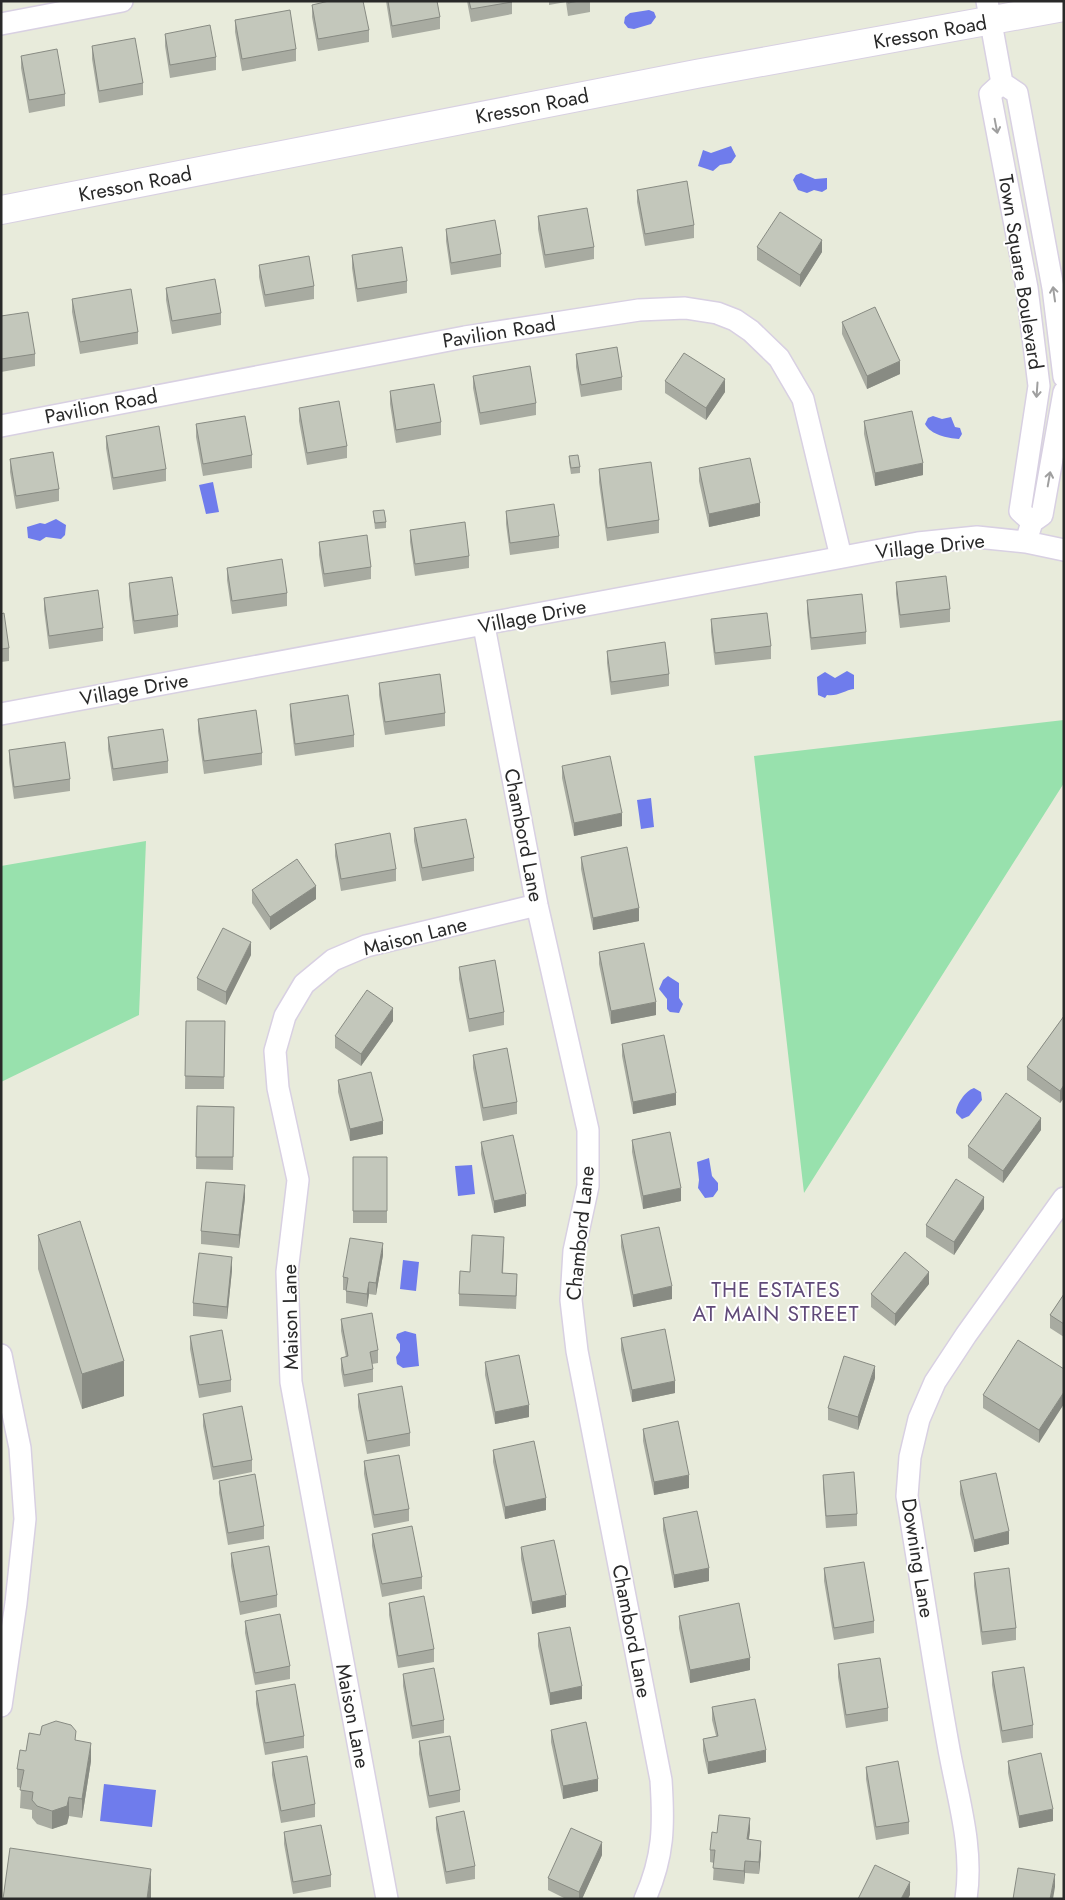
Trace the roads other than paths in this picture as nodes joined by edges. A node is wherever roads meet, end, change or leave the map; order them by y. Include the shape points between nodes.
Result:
1 (122, 1) edge
2 (1064, 7) edge
3 (989, 11) edge
4 (1, 24) edge
5 (1002, 83) junction
6 (1, 210) edge
7 (1064, 377) edge
8 (1064, 392) edge
9 (1, 426) edge
10 (1032, 522) junction
11 (1026, 542) junction
12 (1064, 550) edge
13 (841, 557) junction
14 (484, 626) junction
15 (1, 714) edge
16 (537, 905) junction
17 (1064, 1198) edge
18 (1, 1355) edge
19 (9, 1602) edge
20 (1, 1706) edge
21 (387, 1899) edge
22 (644, 1899) edge
23 (966, 1899) edge

1 - 4 street
2 - 3 main road, Kresson Road
3 - 5 street
3 - 6 main road, Kresson Road via 696,74
7 -> 5 street, Town Square Boulevard via 1053,288 1016,94
5 -> 10 street, Town Square Boulevard via 990,94 1027,288 1039,386 1020,510
10 -> 8 street, Town Square Boulevard via 1042,515
9 - 13 street, Pavilion Road via 465,337 639,310 685,308 735,320 778,358 803,399
10 - 11 street, Town Square Boulevard
11 - 12 street, Village Drive
11 - 13 street, Village Drive via 977,537 918,543
13 - 14 street, Village Drive
14 - 15 street, Village Drive
14 - 16 street, Chambord Lane
16 - 21 street, Maison Lane via 366,946 333,960 304,984 285,1016 276,1052 278,1088 298,1180 287,1272 291,1382
16 - 22 street, Chambord Lane via 588,1130 588,1186 574,1251 571,1300 577,1351 661,1780 664,1829 654,1879
17 - 23 street, Downing Lane via 935,1382 919,1419 910,1457 907,1496 948,1746 965,1829 970,1874
18 - 19 street via 20,1448 25,1519
19 - 20 street

